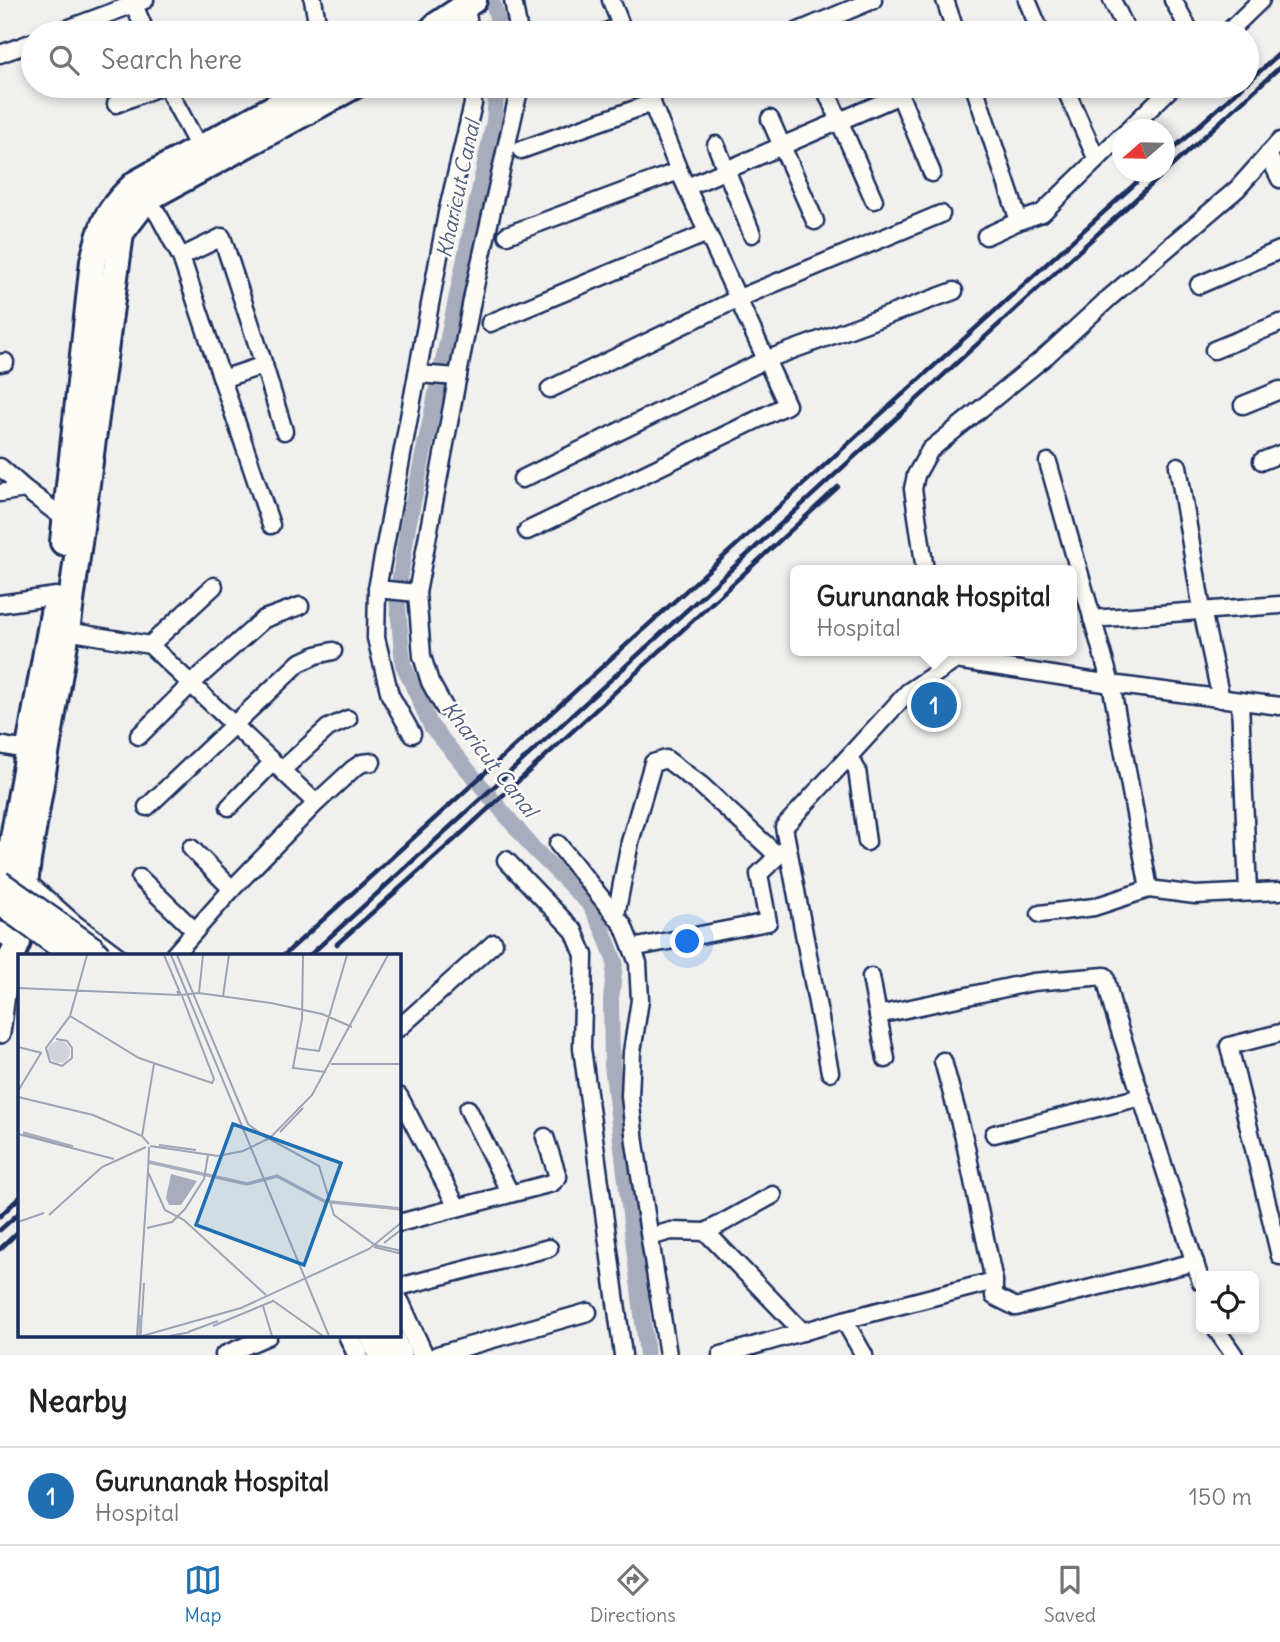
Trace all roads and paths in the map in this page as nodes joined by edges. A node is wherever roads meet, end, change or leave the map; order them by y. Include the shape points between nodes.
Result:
1 (313, 0) edge
2 (513, 0) edge
3 (611, 0) edge
4 (873, 0) edge
5 (945, 0) edge
6 (1027, 0) edge
7 (1112, 0) edge
8 (1173, 0) edge
9 (1261, 0) edge
10 (137, 1) edge
11 (469, 2) edge
12 (86, 21) edge
13 (143, 21) edge
14 (317, 21) edge
15 (443, 21) edge
16 (470, 21) edge
17 (517, 21) edge
18 (619, 21) edge
19 (823, 21) edge
20 (952, 21) edge
21 (1036, 21) edge
22 (1122, 21) edge
23 (1184, 21) edge
24 (1239, 21) edge
25 (21, 46) edge
26 (0, 54) edge
27 (132, 98) edge
28 (171, 98) edge
29 (295, 98) edge
30 (329, 98) edge
31 (473, 98) edge
32 (517, 98) edge
33 (642, 98) edge
34 (652, 98) edge
35 (829, 98) edge
36 (883, 98) edge
37 (901, 98) edge
38 (978, 98) edge
39 (1070, 98) edge
40 (1152, 98) edge
41 (116, 104) dead end
42 (770, 119) dead end
43 (1136, 119) edge
44 (839, 121) junction
45 (1280, 141) edge
46 (716, 145) dead end
47 (782, 145) junction
48 (1112, 145) edge
49 (521, 150) dead end
50 (1268, 154) junction
51 (204, 157) junction
52 (1097, 160) junction
53 (726, 170) junction
54 (679, 171) junction
55 (932, 173) dead end
56 (1280, 179) edge
57 (687, 187) junction
58 (142, 191) junction
59 (874, 200) dead end
60 (941, 214) dead end
61 (815, 221) dead end
62 (1019, 221) junction
63 (708, 233) junction
64 (752, 233) dead end
65 (507, 235) dead end
66 (986, 236) dead end
67 (1280, 250) edge
68 (181, 257) junction
69 (1199, 285) dead end
70 (954, 291) dead end
71 (737, 299) junction
72 (490, 323) dead end
73 (1280, 323) edge
74 (1214, 350) dead end
75 (765, 360) junction
76 (264, 365) junction
77 (417, 374) junction
78 (458, 377) junction
79 (222, 379) junction
80 (550, 389) dead end
81 (1280, 390) edge
82 (1243, 405) dead end
83 (284, 431) dead end
84 (1280, 454) edge
85 (1262, 461) dead end
86 (1048, 462) dead end
87 (1178, 466) dead end
88 (0, 467) edge
89 (522, 479) dead end
90 (25, 489) junction
91 (0, 493) edge
92 (65, 519) junction
93 (271, 525) dead end
94 (527, 531) dead end
95 (924, 565) edge
96 (1077, 565) edge
97 (1077, 565) edge
98 (215, 586) dead end
99 (379, 589) junction
100 (415, 593) junction
101 (56, 596) junction
102 (0, 604) edge
103 (1280, 605) edge
104 (300, 606) dead end
105 (1202, 610) junction
106 (1092, 619) junction
107 (67, 631) junction
108 (150, 645) junction
109 (333, 651) dead end
110 (945, 659) edge
111 (191, 684) junction
112 (1111, 684) junction
113 (1221, 699) junction
114 (1240, 701) junction
115 (1280, 706) edge
116 (443, 707) dead end
117 (348, 719) dead end
118 (233, 724) junction
119 (412, 734) dead end
120 (139, 736) dead end
121 (0, 745) edge
122 (29, 748) junction
123 (849, 757) junction
124 (372, 762) dead end
125 (278, 766) junction
126 (316, 803) junction
127 (147, 807) dead end
128 (229, 807) dead end
129 (867, 842) dead end
130 (558, 844) dead end
131 (191, 848) dead end
132 (783, 852) junction
133 (506, 860) dead end
134 (8, 873) edge
135 (140, 878) dead end
136 (232, 889) junction
137 (1149, 889) junction
138 (1280, 891) edge
139 (1248, 892) junction
140 (0, 903) edge
141 (1040, 914) dead end
142 (616, 915) junction
143 (195, 931) junction
144 (8, 943) edge
145 (494, 943) dead end
146 (632, 948) junction
147 (70, 954) edge
148 (97, 954) edge
149 (115, 954) edge
150 (175, 954) edge
151 (871, 976) dead end
152 (878, 1015) junction
153 (401, 1026) edge
154 (0, 1033) edge
155 (1280, 1033) edge
156 (886, 1059) dead end
157 (943, 1061) dead end
158 (830, 1072) dead end
159 (1141, 1097) junction
160 (401, 1100) edge
161 (468, 1109) dead end
162 (994, 1134) dead end
163 (545, 1137) dead end
164 (510, 1193) junction
165 (774, 1195) dead end
166 (457, 1207) junction
167 (401, 1220) edge
168 (706, 1232) junction
169 (650, 1237) junction
170 (549, 1248) dead end
171 (1280, 1256) edge
172 (1195, 1262) junction
173 (1198, 1271) edge
174 (994, 1281) junction
175 (401, 1286) edge
176 (401, 1305) edge
177 (588, 1312) dead end
178 (844, 1320) junction
179 (803, 1332) junction
180 (1219, 1334) edge
181 (263, 1338) edge
182 (350, 1338) edge
183 (373, 1338) edge
184 (392, 1338) edge
185 (224, 1355) edge
186 (358, 1355) edge
187 (381, 1355) edge
188 (400, 1355) edge
189 (424, 1355) edge
190 (437, 1355) edge
191 (622, 1355) edge
192 (668, 1355) edge
193 (720, 1355) edge
194 (864, 1355) edge
195 (1234, 1355) edge

1 - 14 street
2 - 17 street
3 - 18 street
4 - 19 street
5 - 20 street
6 - 21 street
7 - 22 street
8 - 23 street
9 - 24 street
10 - 12 street
10 - 13 street
11 - 15 main road
11 - 16 street
25 - 26 street
27 - 41 street
28 - 51 street
29 - 51 main road
30 - 51 main road
31 - 77 street
32 - 78 street
33 - 49 street
34 - 54 street
35 - 44 street
36 - 44 street
37 - 55 street
38 - 62 street
39 - 52 street
40 - 43 street
42 - 47 street
44 - 47 street
44 - 59 street
45 - 50 street
46 - 53 street
47 - 53 street
47 - 61 street
48 - 52 street
50 - 56 street
50 - 95 street via 1237,188 1046,356 930,450 913,489
51 - 58 main road
52 - 62 street via 1042,214
53 - 57 street
53 - 64 street
54 - 57 street
54 - 65 street
57 - 63 street
58 - 68 street
58 - 92 main road via 115,203 100,228
58 - 107 main road via 137,209 121,233 115,265
60 - 71 street
62 - 66 street
63 - 71 street
63 - 72 street
67 - 69 street
68 - 76 street via 222,237
68 - 79 street
70 - 75 street
71 - 75 street
71 - 80 street
73 - 74 street
75 - 89 street
75 - 94 street via 787,405
76 - 79 street
76 - 83 street
77 - 78 street
77 - 99 street
78 - 100 street
79 - 93 street
81 - 82 street
84 - 85 street
86 - 97 street
87 - 105 street
88 - 90 street
90 - 91 street
90 - 92 street
92 - 101 main road
96 - 106 street
98 - 108 street
99 - 100 street
99 - 119 street via 376,638 390,695
100 - 116 street via 422,656
101 - 102 street
101 - 122 main road
103 - 105 street
104 - 111 street via 264,619
105 - 106 street
105 - 113 street
106 - 112 street
107 - 108 street
107 - 134 main road
108 - 111 street
109 - 118 street via 299,663
110 - 112 street
110 - 123 street
111 - 118 street
111 - 120 street
112 - 113 street
112 - 137 street
113 - 114 street
114 - 115 street
114 - 139 street
117 - 125 street via 328,728
118 - 125 street
118 - 127 street
121 - 122 street
122 - 134 main road
123 - 129 street via 857,770
123 - 132 street via 784,827
124 - 126 street via 353,769
125 - 126 street
125 - 128 street
126 - 136 street
130 - 142 street
131 - 136 street
132 - 142 street via 666,759 653,763 630,842
132 - 146 street via 759,874 768,922
132 - 158 street
133 - 191 street via 574,930 584,955 582,1048
134 - 144 main road
134 - 148 main road, bridge
134 - 149 street
135 - 143 street
136 - 143 street
137 - 139 street via 1195,895
137 - 141 street via 1094,907
138 - 139 street
140 - 147 main road, bridge
142 - 146 street
143 - 150 street
144 - 154 street
145 - 153 street
146 - 169 street via 638,963 640,1000 631,1096
151 - 152 street
152 - 156 street
152 - 159 street via 1032,982 1105,976
155 - 171 street via 1229,1046
157 - 174 street
159 - 162 street
159 - 172 street
160 - 166 street
161 - 164 street
163 - 164 street via 558,1177 552,1183
164 - 166 street
165 - 168 street
166 - 167 street
168 - 169 street via 671,1231
168 - 179 street
169 - 192 street
170 - 175 street
172 - 173 street
172 - 174 street via 1016,1307 994,1296
174 - 178 street
176 - 189 street
177 - 190 street
178 - 179 street
178 - 194 street
179 - 193 street
180 - 195 street
181 - 185 street
182 - 186 street
183 - 187 main road
184 - 188 main road

